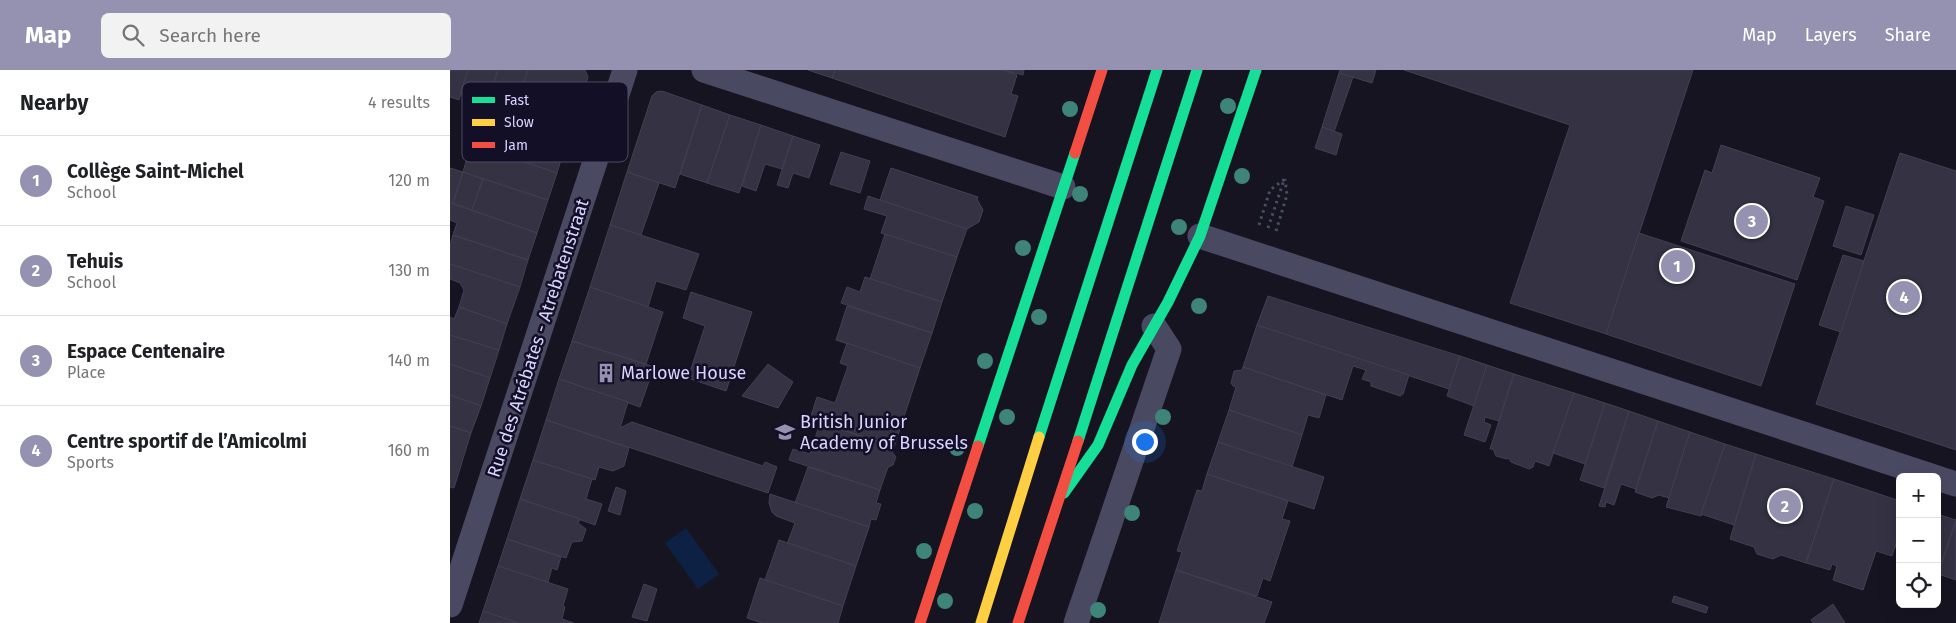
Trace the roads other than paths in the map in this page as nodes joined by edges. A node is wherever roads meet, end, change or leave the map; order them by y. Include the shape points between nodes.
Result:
1 (625, 70) edge
2 (704, 70) edge
3 (1102, 70) edge
4 (1158, 70) edge
5 (1197, 70) edge
6 (1256, 70) edge
7 (621, 82) edge
8 (595, 162) edge
9 (1063, 187) junction
10 (1200, 236) junction
11 (1154, 326) junction
12 (1924, 473) edge
13 (1941, 479) edge
14 (1956, 484) edge
15 (1058, 503) junction
16 (1042, 553) junction
17 (450, 605) edge
18 (1033, 614) dead end
19 (920, 623) edge
20 (981, 623) edge
21 (1018, 623) edge
22 (1076, 623) edge

1 - 7 street, Rue des Atrébates - Atrebatenstraat
2 - 9 street
3 - 9 main road
4 - 20 main road
5 - 15 main road
6 - 10 main road
8 - 17 street, Rue des Atrébates - Atrebatenstraat
9 - 19 main road
10 - 11 main road
10 - 12 street
11 - 15 main road via 1132,365 1098,445
11 - 22 street via 1169,349
13 - 14 street
15 - 16 main road
16 - 18 main road
16 - 21 main road

